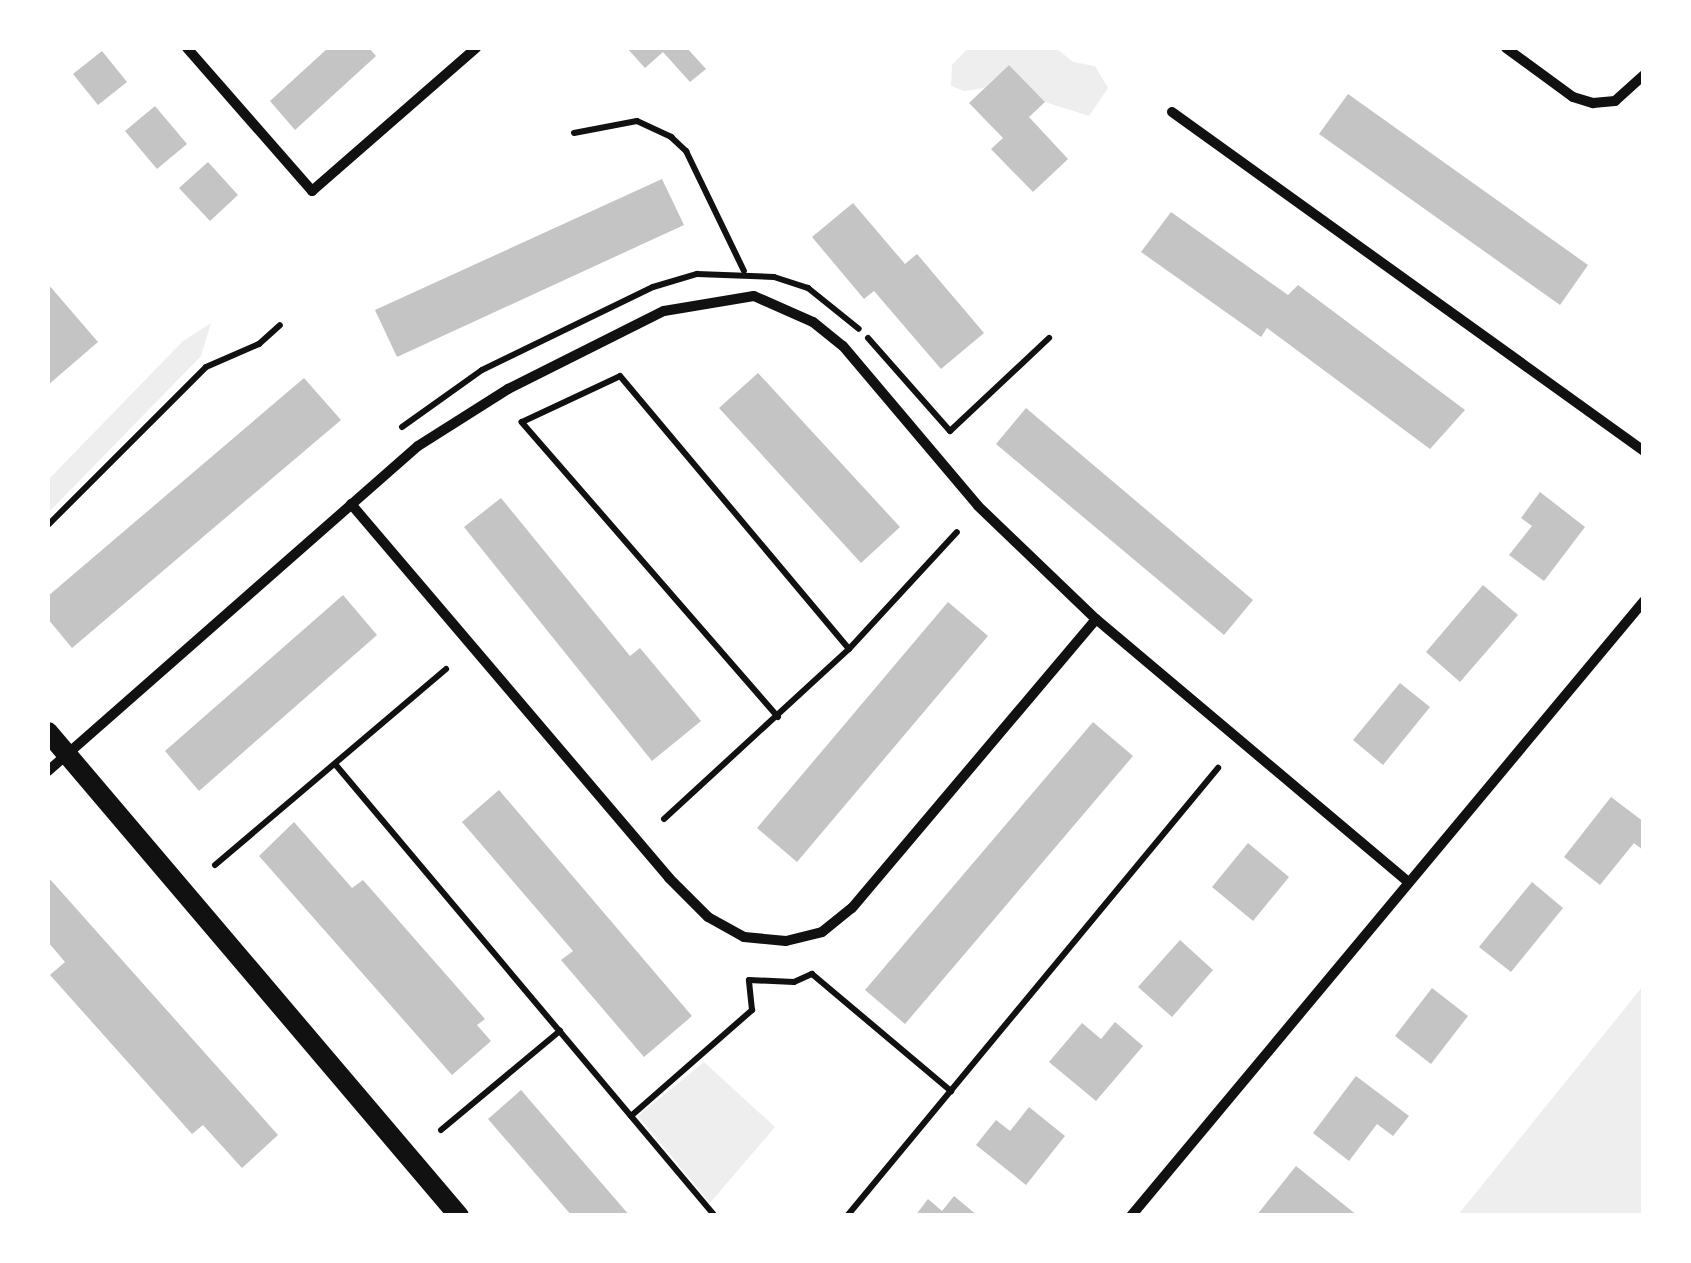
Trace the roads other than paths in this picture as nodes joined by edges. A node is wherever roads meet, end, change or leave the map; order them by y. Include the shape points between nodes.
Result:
1 (188, 48) edge
2 (476, 48) edge
3 (1506, 48) edge
4 (1644, 75) edge
5 (1172, 112) dead end
6 (1644, 451) edge
7 (351, 504) junction
8 (1644, 600) edge
9 (1096, 619) junction
10 (48, 732) edge
11 (64, 752) junction
12 (48, 772) edge
13 (1406, 880) junction
14 (459, 1216) edge
15 (1131, 1216) edge

1 - 2 street via 312,191
3 - 4 street via 1573,97 1593,103 1614,102
5 - 6 street
7 - 9 street via 418,446 608,336 664,311 754,296 813,322 843,346 978,506
7 - 9 street via 669,878 708,917 744,938 786,941 822,932 852,908
7 - 11 street
8 - 13 street
9 - 13 street
10 - 11 main road
11 - 12 street
11 - 14 main road
13 - 15 street

